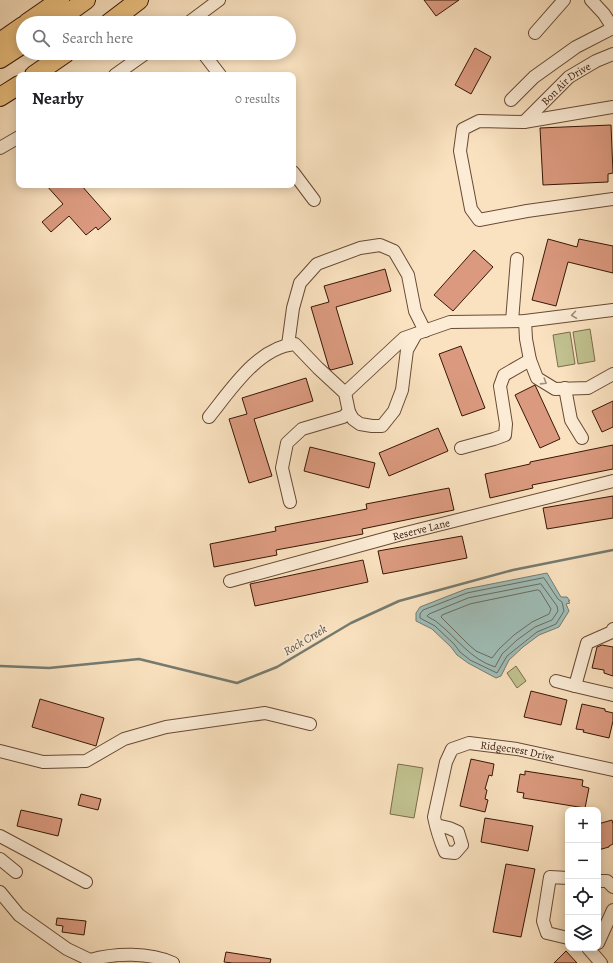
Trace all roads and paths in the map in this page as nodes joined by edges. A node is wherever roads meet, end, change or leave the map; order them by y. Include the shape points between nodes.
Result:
1 (60, 0) edge
2 (86, 0) edge
3 (139, 0) edge
4 (219, 0) edge
5 (564, 0) edge
6 (591, 0) edge
7 (37, 16) edge
8 (64, 16) edge
9 (117, 16) edge
10 (197, 16) edge
11 (613, 28) edge
12 (16, 31) edge
13 (535, 33) dead end
14 (0, 42) edge
15 (16, 49) edge
16 (613, 54) edge
17 (0, 59) edge
18 (56, 60) edge
19 (136, 60) edge
20 (208, 60) edge
21 (38, 72) edge
22 (118, 72) edge
23 (218, 72) edge
24 (16, 87) edge
25 (0, 97) edge
26 (512, 100) dead end
27 (613, 107) edge
28 (524, 122) junction
29 (16, 139) edge
30 (0, 148) edge
31 (296, 176) edge
32 (613, 199) edge
33 (314, 200) dead end
34 (517, 259) dead end
35 (613, 310) edge
36 (512, 321) junction
37 (525, 321) junction
38 (420, 332) junction
39 (288, 344) junction
40 (530, 360) junction
41 (613, 374) edge
42 (565, 388) junction
43 (345, 393) junction
44 (349, 412) junction
45 (209, 417) dead end
46 (582, 438) dead end
47 (461, 448) dead end
48 (613, 481) edge
49 (290, 502) dead end
50 (230, 581) dead end
51 (613, 629) edge
52 (556, 680) dead end
53 (575, 686) junction
54 (613, 695) edge
55 (310, 724) dead end
56 (0, 751) edge
57 (613, 770) edge
58 (436, 825) dead end
59 (0, 836) edge
60 (0, 859) edge
61 (16, 872) dead end
62 (565, 878) edge
63 (601, 881) edge
64 (86, 882) dead end
65 (613, 888) edge
66 (0, 892) edge
67 (613, 910) edge
68 (601, 934) edge
69 (565, 937) edge
70 (595, 951) edge
71 (90, 962) edge
72 (173, 963) edge
73 (601, 963) edge

1 - 7 highway
2 - 8 highway
3 - 9 highway
4 - 10 street
5 - 13 street
6 - 11 street
11 - 26 street via 576,47 534,77
12 - 14 highway
15 - 17 highway
16 - 28 street, Bon Air Drive via 569,76
18 - 21 highway
19 - 22 street
20 - 23 street
24 - 25 highway
27 - 28 street
28 - 32 street via 479,121 463,129 460,151 471,209 479,220
29 - 30 street
31 - 33 street
34 - 36 street
35 -> 37 street
36 - 37 street
36 - 38 street via 450,322
37 - 40 street
38 - 39 street via 408,275 394,251 380,245 360,248 317,264 300,283 293,308
38 - 43 street via 404,338
38 - 44 street via 407,350 402,390 394,411 386,422 382,426 360,424
39 - 43 street via 295,344
39 - 45 street via 266,354 253,366
40 -> 42 street via 537,378 555,389
40 - 47 street via 504,375 500,386 506,424 505,435
41 - 42 street via 588,388
42 - 46 street via 571,420
43 - 44 street
44 - 49 street via 343,417 302,429 287,443 282,468
48 - 50 street, Reserve Lane via 402,534
51 - 53 street via 612,632 587,643
52 - 53 street
53 - 54 street
55 - 56 street via 265,713 166,727 124,739 86,761 43,762
57 - 58 street, Ridgecrest Drive via 517,749 469,743 452,748 446,762 434,817
59 - 64 street
60 - 61 street
62 - 69 street via 550,877 543,921 547,933
63 - 65 street via 607,881
66 - 71 street via 19,915
67 - 68 street
70 - 73 street
71 - 72 street via 99,958 133,954

